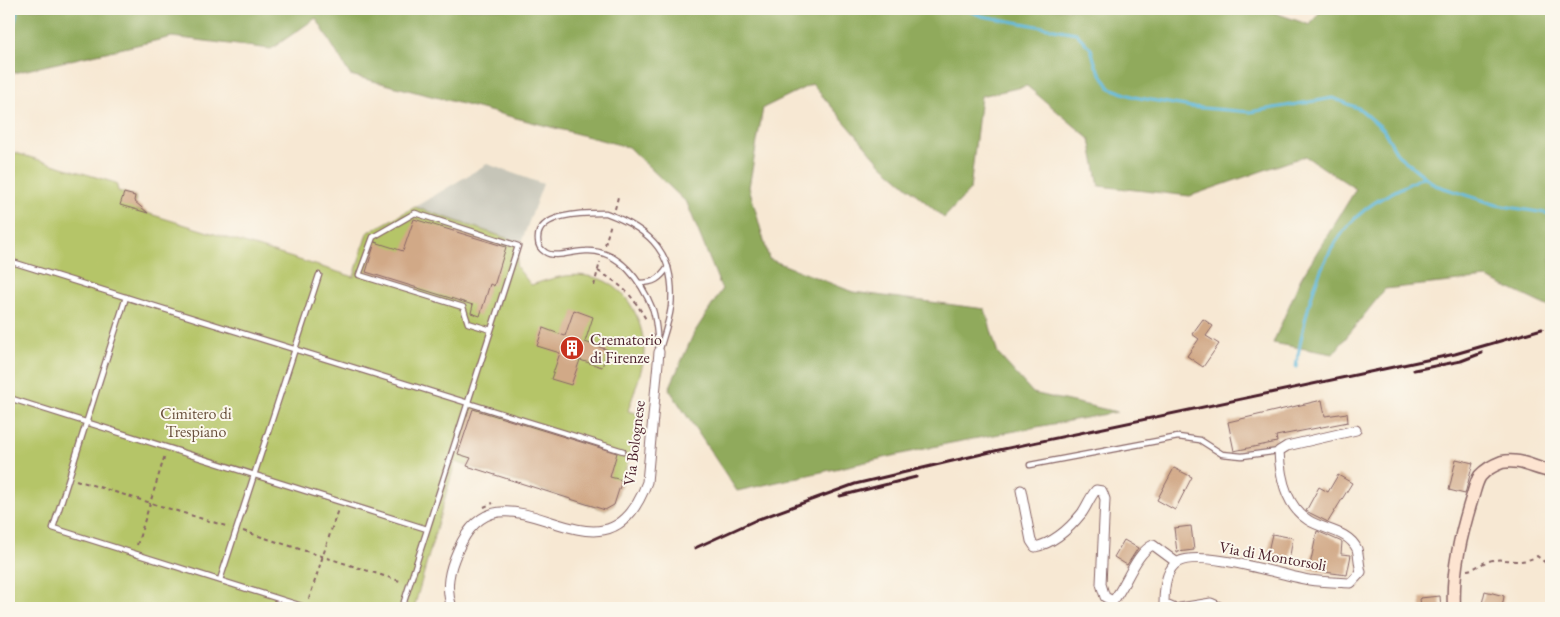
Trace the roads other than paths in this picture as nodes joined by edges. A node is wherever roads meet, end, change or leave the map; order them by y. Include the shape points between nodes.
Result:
1 (9, 261) edge
2 (668, 266) junction
3 (319, 275) dead end
4 (639, 283) junction
5 (126, 297) junction
6 (491, 330) junction
7 (295, 350) junction
8 (659, 352) junction
9 (9, 398) edge
10 (468, 403) junction
11 (87, 422) junction
12 (1356, 430) dead end
13 (623, 451) dead end
14 (1279, 451) junction
15 (1030, 465) dead end
16 (1551, 471) edge
17 (254, 475) junction
18 (1021, 490) dead end
19 (428, 529) junction
20 (1176, 562) junction
21 (220, 580) junction
22 (307, 608) edge
23 (402, 608) edge
24 (452, 608) edge
25 (1173, 608) edge
26 (1180, 608) edge
27 (1222, 608) edge
28 (1454, 608) edge

1 - 5 lane
2 - 4 lane via 660,278 651,283
2 - 4 lane via 651,237 631,223 606,213 554,219 545,224 538,235 538,245 543,252 552,256 588,250 603,253 624,264
2 - 8 lane via 671,308
3 - 7 lane
4 - 8 lane via 653,312
5 - 7 lane
5 - 11 lane
6 - 6 lane via 518,246 415,213 373,237 359,275 463,307 468,323
6 - 10 lane
7 - 10 lane
7 - 17 lane
8 - 24 street, Via Bolognese via 647,482 632,514 610,530 588,530 562,526 527,514 506,511 487,514 472,524 450,568 447,593
9 - 11 lane
10 - 13 lane
10 - 19 lane
11 - 17 lane
11 - 21 lane via 53,528
12 - 14 street via 1286,446
14 - 15 lane via 1242,456 1222,454 1200,440 1178,437
14 - 20 street, Via di Montorsoli via 1280,467 1291,504 1308,520 1335,531 1357,549 1361,572 1352,582 1311,580 1238,563 1189,558
16 - 28 street via 1523,462 1504,462 1490,466 1478,478 1454,571
17 - 19 lane
17 - 21 lane
18 - 20 street via 1035,547 1046,545 1066,530 1083,512 1096,490 1102,491 1105,499 1101,584 1105,597 1113,601 1144,548 1153,545
19 - 23 lane
20 - 25 street via 1168,573 1164,592 1164,604
21 - 22 lane
26 - 27 street via 1211,603

